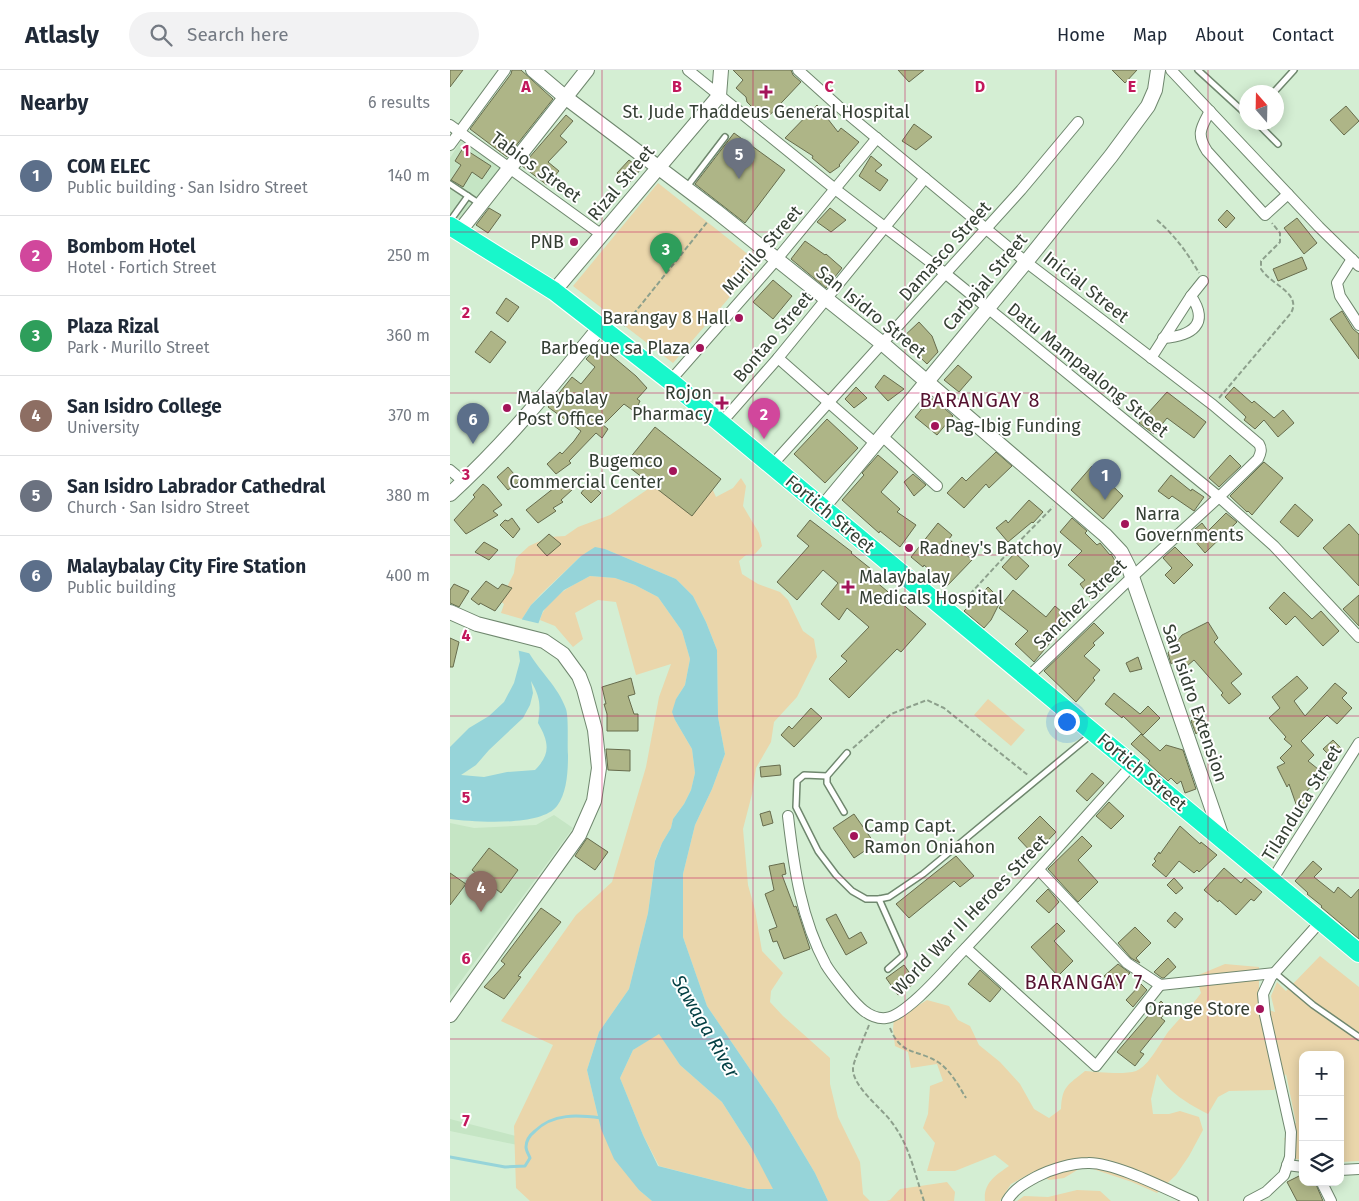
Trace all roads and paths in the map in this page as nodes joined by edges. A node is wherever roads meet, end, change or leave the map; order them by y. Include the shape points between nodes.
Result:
1 (505, 70) edge
2 (532, 70) edge
3 (587, 70) edge
4 (688, 70) edge
5 (721, 70) edge
6 (798, 70) edge
7 (1158, 70) edge
8 (1171, 70) edge
9 (1198, 70) edge
10 (1294, 70) edge
11 (1280, 85) edge
12 (719, 96) junction
13 (565, 97) junction
14 (1239, 108) edge
15 (1210, 111) junction
16 (1078, 122) dead end
17 (450, 125) edge
18 (1264, 130) edge
19 (459, 131) junction
20 (725, 137) dead end
21 (878, 138) junction
22 (1278, 144) dead end
23 (450, 145) edge
24 (510, 168) junction
25 (658, 168) junction
26 (925, 178) junction
27 (450, 184) edge
28 (686, 188) junction
29 (835, 189) junction
30 (1288, 194) junction
31 (468, 196) junction
32 (480, 204) junction
33 (716, 211) junction
34 (1265, 215) junction
35 (1157, 220) dead end
36 (453, 226) edge
37 (885, 227) junction
38 (986, 228) junction
39 (602, 235) junction
40 (777, 259) junction
41 (1026, 262) junction
42 (1356, 263) edge
43 (946, 274) junction
44 (1203, 281) joint
45 (554, 291) junction
46 (1191, 296) junction
47 (826, 299) junction
48 (988, 309) junction
49 (1359, 325) edge
50 (600, 326) junction
51 (614, 338) junction
52 (1163, 338) junction
53 (883, 344) junction
54 (778, 358) junction
55 (1151, 358) junction
56 (670, 381) junction
57 (927, 382) junction
58 (829, 404) junction
59 (1213, 405) junction
60 (721, 423) junction
61 (879, 440) junction
62 (1262, 451) joint
63 (772, 465) junction
64 (450, 470) edge
65 (464, 481) junction
66 (937, 486) dead end
67 (450, 494) edge
68 (1219, 497) junction
69 (1062, 498) junction
70 (823, 507) junction
71 (1132, 577) junction
72 (450, 612) edge
73 (952, 614) junction
74 (1359, 637) edge
75 (1028, 677) junction
76 (1094, 732) junction
77 (1359, 743) edge
78 (847, 753) joint
79 (1132, 764) junction
80 (827, 776) junction
81 (1035, 781) junction
82 (844, 812) dead end
83 (788, 816) dead end
84 (1223, 840) junction
85 (1039, 870) junction
86 (1272, 880) junction
87 (879, 900) junction
88 (1321, 921) junction
89 (966, 948) junction
90 (1359, 953) edge
91 (888, 969) dead end
92 (1274, 973) junction
93 (1160, 985) junction
94 (450, 1015) edge
95 (873, 1015) junction
96 (888, 1018) junction
97 (1359, 1037) edge
98 (966, 1098) dead end
99 (1287, 1165) junction
100 (1299, 1166) edge
101 (1359, 1168) edge
102 (1344, 1170) edge
103 (1324, 1186) edge
104 (1254, 1200) edge
105 (924, 1201) edge
106 (1007, 1201) edge
107 (1193, 1201) edge
108 (1331, 1201) edge

1 - 19 street
2 - 13 street, San Isidro Street
3 - 13 street
4 - 12 street, Datu Mampaalong Street
5 - 12 street
6 - 21 street, Inicial Street
7 - 41 street, Carbajal Street via 1155,90 1143,113
8 - 15 street
9 - 14 lane
10 - 11 lane
12 - 25 street, Rizal Street
12 - 29 street, Datu Mampaalong Street
13 - 24 street
13 - 25 street, San Isidro Street
15 - 30 street
15 - 34 street via 1200,134 1202,143
16 - 38 street, Damasco Street
17 - 19 street, Tabios Street
18 - 22 lane
19 - 23 street
19 - 24 street, Tabios Street
20 - 28 lane
21 - 26 street, Inicial Street
21 - 29 street, Murillo Street
24 - 32 street
24 - 39 street, Tabios Street
25 - 28 street, San Isidro Street
25 - 39 street, Rizal Street
26 - 37 street, Bontao Street
26 - 38 street, Inicial Street
27 - 31 lane
28 - 33 street, San Isidro Street
29 - 37 street, Datu Mampaalong Street
29 - 40 street, Murillo Street
30 - 34 street
30 - 42 street
31 - 32 lane
31 - 36 lane
32 - 36 street
33 - 40 street, San Isidro Street
33 - 51 path
34 - 59 path via 1277,228 1280,242 1261,261 1261,269 1293,298 1294,307
35 - 44 path via 1182,244
36 - 45 highway, Fortich Street
37 - 43 street, Datu Mampaalong Street
37 - 47 street, Bontao Street
38 - 41 street, Inicial Street
38 - 43 street, Damasco Street
39 - 45 street, Rizal Street
40 - 47 street, San Isidro Street
40 - 56 street, Murillo Street
41 - 48 street, Carbajal Street
41 - 55 street, Inicial Street
42 - 49 street via 1337,283 1340,296
43 - 48 street, Datu Mampaalong Street
43 - 53 street, Damasco Street
44 - 46 street
45 - 50 highway, Fortich Street
46 - 52 street
46 - 52 street via 1200,314 1196,326 1183,336
47 - 53 street, San Isidro Street
47 - 54 street, Bontao Street
48 - 57 street, Carbajal Street
48 - 68 street, Datu Mampaalong Street
50 - 51 highway, Fortich Street
50 - 65 street via 533,409
51 - 56 highway, Fortich Street
52 - 55 street
53 - 57 street, San Isidro Street
53 - 58 street, Damasco Street
54 - 58 street
54 - 60 street, Bontao Street
55 - 59 street, Inicial Street
56 - 60 highway, Fortich Street
57 - 61 street, Carbajal Street
57 - 69 street, San Isidro Street
58 - 61 street
58 - 63 street, Damasco Street
59 - 62 street, Inicial Street via 1259,444
60 - 63 highway, Fortich Street
61 - 66 street
61 - 70 street, Carbajal Street
62 - 68 street, Sanchez Street via 1258,459
63 - 70 highway, Fortich Street
64 - 65 street
65 - 67 street
68 - 71 street, Sanchez Street
68 - 74 street, Datu Mampaalong Street via 1281,553
69 - 71 street, San Isidro Street via 1117,547
69 - 73 path
70 - 73 highway, Fortich Street
71 - 75 street, Sanchez Street
71 - 84 street, San Isidro Extension
72 - 94 street via 477,624 544,641 563,654 584,689 598,748 594,801 578,835
73 - 75 highway, Fortich Street
75 - 76 highway, Fortich Street
76 - 79 highway, Fortich Street
76 - 81 lane
77 - 86 street, Tilanduca Street
78 - 80 lane
78 - 81 path via 891,714 927,700 944,708
79 - 84 highway, Fortich Street
79 - 85 street, World War II Heroes Street
80 - 82 lane via 827,783
80 - 87 lane via 804,774 797,781 796,807 818,851 836,875 852,891 866,899
81 - 87 lane via 922,874 889,897
83 - 95 street, World War II Heroes Street via 793,861 811,934 827,967 854,1003
84 - 86 highway, Fortich Street
85 - 89 street, World War II Heroes Street
85 - 93 street via 1127,963
86 - 88 highway, Fortich Street
87 - 91 lane via 904,955
88 - 90 highway, Fortich Street
88 - 92 street
89 - 93 street via 1096,1066
89 - 96 street, World War II Heroes Street via 917,999
92 - 93 street
92 - 97 lane
92 - 99 street via 1263,994 1291,1132
95 - 96 street, World War II Heroes Street
95 - 105 path via 853,1068 858,1084 902,1136
96 - 98 path via 890,1030 901,1045 947,1069
99 - 100 street
99 - 104 street via 1284,1175
101 - 102 street
103 - 108 street
106 - 107 street via 1024,1183 1042,1174 1090,1162 1114,1167

